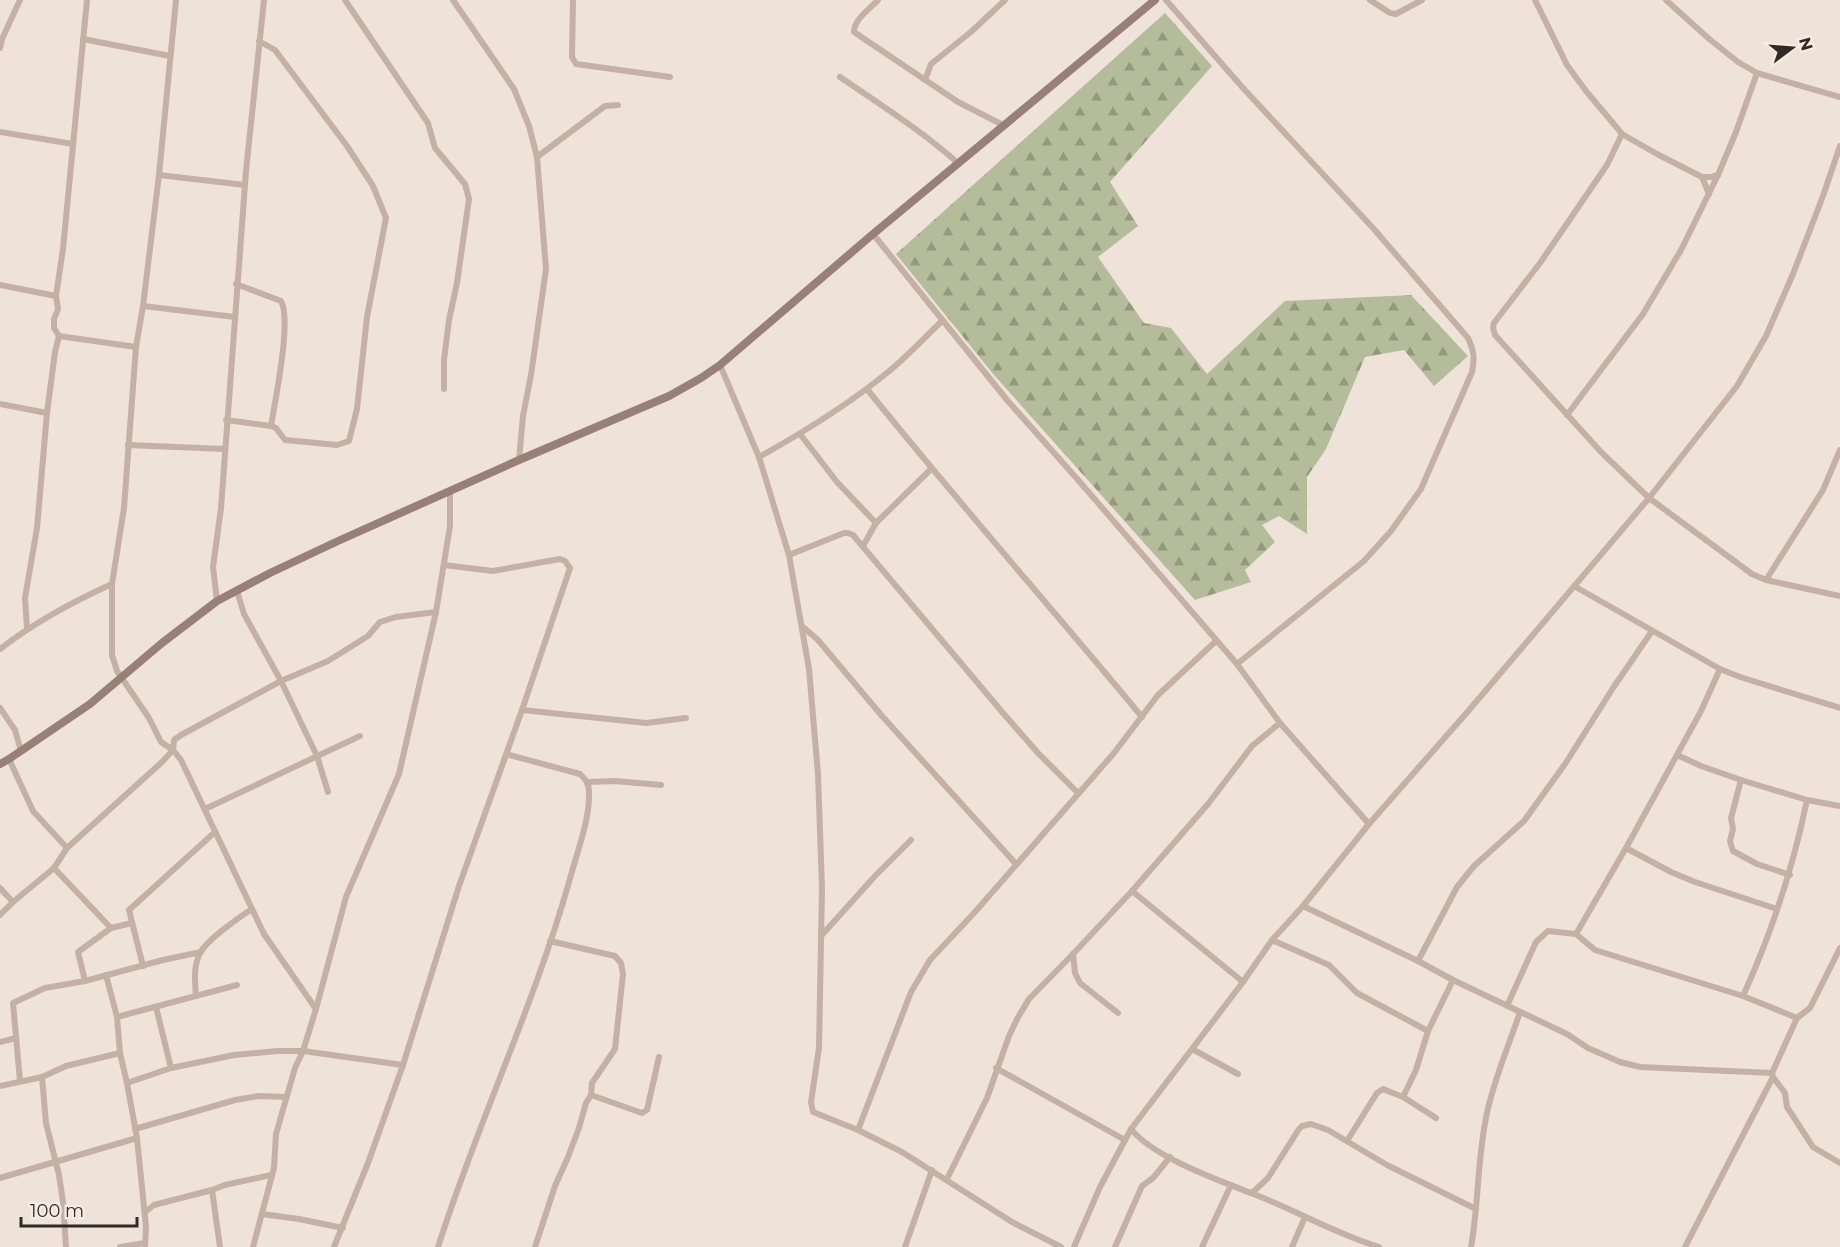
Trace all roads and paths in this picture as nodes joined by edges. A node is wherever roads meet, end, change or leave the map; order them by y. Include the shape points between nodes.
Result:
1 (20, 0) edge
2 (87, 0) edge
3 (176, 0) edge
4 (264, 0) edge
5 (345, 0) edge
6 (453, 0) edge
7 (573, 0) edge
8 (878, 0) edge
9 (1005, 0) edge
10 (1155, 0) edge
11 (1166, 0) edge
12 (1370, 0) edge
13 (1422, 0) edge
14 (1535, 0) edge
15 (1666, 0) edge
16 (1, 39) edge
17 (83, 39) junction
18 (259, 40) junction
19 (0, 48) edge
20 (170, 56) junction
21 (1757, 73) junction
22 (670, 77) dead end
23 (840, 77) dead end
24 (925, 80) junction
25 (1840, 97) edge
26 (618, 105) dead end
27 (1005, 126) junction
28 (0, 132) edge
29 (1622, 134) junction
30 (73, 144) junction
31 (1840, 146) edge
32 (537, 157) junction
33 (959, 164) junction
34 (1718, 175) junction
35 (159, 176) junction
36 (1702, 177) junction
37 (244, 185) junction
38 (1709, 194) junction
39 (873, 234) junction
40 (236, 284) junction
41 (0, 285) edge
42 (56, 296) junction
43 (143, 306) junction
44 (235, 317) junction
45 (942, 321) junction
46 (59, 336) junction
47 (136, 346) junction
48 (720, 365) junction
49 (867, 388) junction
50 (444, 389) dead end
51 (0, 404) edge
52 (47, 413) junction
53 (1567, 415) junction
54 (226, 420) junction
55 (271, 426) junction
56 (800, 434) junction
57 (128, 445) junction
58 (225, 449) junction
59 (1840, 450) edge
60 (759, 457) junction
61 (519, 460) junction
62 (931, 469) junction
63 (450, 491) junction
64 (1649, 498) junction
65 (876, 523) junction
66 (863, 546) junction
67 (789, 555) junction
68 (444, 565) junction
69 (1766, 580) junction
70 (112, 584) junction
71 (1574, 586) junction
72 (237, 591) junction
73 (1840, 596) edge
74 (217, 601) junction
75 (436, 612) junction
76 (803, 626) junction
77 (27, 628) junction
78 (1652, 631) junction
79 (1216, 641) junction
80 (0, 649) edge
81 (1237, 664) junction
82 (1720, 669) junction
83 (121, 678) junction
84 (281, 681) junction
85 (0, 708) edge
86 (1840, 708) edge
87 (522, 710) junction
88 (1142, 717) junction
89 (686, 718) dead end
90 (1280, 723) junction
91 (360, 736) dead end
92 (173, 750) junction
93 (21, 752) junction
94 (506, 754) junction
95 (1677, 755) junction
96 (317, 756) junction
97 (9, 759) junction
98 (0, 764) edge
99 (1741, 780) junction
100 (588, 782) junction
101 (661, 785) dead end
102 (328, 792) dead end
103 (1078, 793) junction
104 (1807, 800) junction
105 (1840, 807) edge
106 (205, 809) junction
107 (1370, 824) junction
108 (215, 832) junction
109 (911, 840) dead end
110 (67, 848) junction
111 (1626, 848) junction
112 (1016, 864) junction
113 (54, 868) junction
114 (1790, 875) junction
115 (0, 888) edge
116 (1132, 891) junction
117 (13, 902) junction
118 (1303, 906) junction
119 (252, 909) junction
120 (1777, 909) junction
121 (0, 915) edge
122 (132, 922) junction
123 (111, 928) junction
124 (1576, 934) junction
125 (821, 937) junction
126 (1272, 940) junction
127 (550, 941) junction
128 (1840, 948) edge
129 (201, 952) junction
130 (1073, 954) junction
131 (1418, 961) junction
132 (143, 966) junction
133 (106, 975) junction
134 (1453, 980) junction
135 (86, 981) junction
136 (1243, 982) junction
137 (237, 985) dead end
138 (196, 996) junction
139 (1743, 996) junction
140 (1507, 1006) junction
141 (156, 1007) junction
142 (316, 1009) junction
143 (1520, 1012) junction
144 (1118, 1013) dead end
145 (117, 1017) junction
146 (1797, 1018) junction
147 (1428, 1031) junction
148 (16, 1038) junction
149 (0, 1042) edge
150 (1192, 1049) junction
151 (303, 1051) junction
152 (120, 1053) junction
153 (659, 1057) dead end
154 (403, 1065) junction
155 (171, 1068) junction
156 (996, 1068) junction
157 (1238, 1074) dead end
158 (1773, 1075) junction
159 (42, 1077) junction
160 (20, 1081) junction
161 (128, 1083) junction
162 (0, 1086) edge
163 (591, 1095) junction
164 (286, 1097) junction
165 (1403, 1097) junction
166 (1436, 1118) dead end
167 (135, 1129) junction
168 (1131, 1129) junction
169 (858, 1130) junction
170 (137, 1138) junction
171 (1125, 1140) junction
172 (1347, 1141) junction
173 (1170, 1157) junction
174 (56, 1161) junction
175 (1840, 1163) edge
176 (932, 1170) junction
177 (271, 1176) junction
178 (0, 1178) edge
179 (947, 1179) junction
180 (1231, 1185) junction
181 (212, 1190) junction
182 (1252, 1193) junction
183 (1476, 1209) junction
184 (145, 1212) junction
185 (262, 1214) junction
186 (1305, 1217) junction
187 (343, 1228) junction
188 (145, 1245) edge
189 (66, 1247) edge
190 (120, 1247) edge
191 (220, 1247) edge
192 (253, 1247) edge
193 (334, 1247) edge
194 (438, 1247) edge
195 (535, 1247) edge
196 (905, 1247) edge
197 (1060, 1247) edge
198 (1074, 1247) edge
199 (1115, 1247) edge
200 (1202, 1247) edge
201 (1292, 1247) edge
202 (1378, 1247) edge
203 (1471, 1247) edge
204 (1685, 1247) edge

1 - 16 street
2 - 17 street
3 - 20 street
4 - 18 street
5 - 50 street via 428,123 435,148 465,184 469,199 449,320
6 - 32 street via 514,89
7 - 22 street via 572,57 576,63
8 - 24 street via 858,20 854,32
9 - 24 street via 931,64
10 - 27 main road
11 - 81 street via 1468,338 1475,358 1421,489 1391,531 1364,561
12 - 13 street via 1396,14
14 - 29 street via 1567,65
15 - 21 street via 1708,38
16 - 19 street
17 - 20 street
17 - 30 street
18 - 37 street
18 - 55 street via 276,50 347,146 373,186 386,218 349,441 337,445 285,440
20 - 35 street
21 - 25 street
21 - 34 street
23 - 33 street via 937,144
24 - 27 street
26 - 32 street via 605,106
27 - 33 main road
28 - 30 street
29 - 36 street
29 - 53 street via 1607,165 1494,325 1495,334
30 - 42 street
31 - 64 street via 1766,336 1737,386
32 - 61 street via 546,269
33 - 39 main road
34 - 36 street
34 - 38 street
35 - 37 street
35 - 43 street
36 - 38 street
37 - 40 street
38 - 53 street via 1643,314
39 - 45 street
39 - 48 main road
40 - 44 street
40 - 55 street via 281,301 284,308 284,340
41 - 42 street
42 - 46 street via 54,328
43 - 44 street
43 - 47 street
44 - 54 street
45 - 49 street
45 - 79 street
46 - 47 street
46 - 52 street
47 - 57 street
48 - 60 street
48 - 61 main road via 669,396
49 - 56 street
49 - 62 street
51 - 52 street
52 - 77 street via 37,528 26,598
53 - 64 street
54 - 55 street
54 - 58 street
56 - 60 street
56 - 65 street via 837,482
57 - 58 street
57 - 70 street via 124,508
58 - 74 street via 213,567
59 - 69 street via 1824,490
60 - 67 street
61 - 63 main road
62 - 65 street
62 - 88 street
63 - 68 street
63 - 72 main road
64 - 69 street via 1737,564
64 - 71 street
65 - 66 street
66 - 67 street via 853,535 844,533
66 - 103 street via 1038,753
67 - 76 street
68 - 75 street
68 - 87 street via 484,571 561,559 568,564 569,572
69 - 73 street
70 - 77 street
70 - 83 street via 112,655
71 - 78 street
71 - 107 street
72 - 74 main road
72 - 84 street via 244,614
74 - 83 main road
75 - 84 street via 380,622 368,636 328,661
75 - 142 street via 399,774 346,897
76 - 112 street
76 - 125 street via 818,774
77 - 80 street
78 - 82 street
78 - 131 street via 1524,821 1474,866 1457,887
79 - 81 street
79 - 88 street via 1158,695
81 - 90 street
82 - 86 street
82 - 95 street
83 - 92 street via 134,693 160,742
83 - 93 main road
84 - 92 street via 181,735 174,740
84 - 96 street
85 - 93 street via 15,730
87 - 89 street via 646,723
87 - 94 street
88 - 103 street
90 - 107 street
90 - 116 street via 1252,746 1208,804
91 - 96 street
92 - 106 street
92 - 110 street
93 - 97 main road
94 - 100 street via 580,774
94 - 154 street via 459,886
95 - 99 street
95 - 111 street
96 - 102 street
96 - 106 street
97 - 98 main road
97 - 110 street via 33,811
99 - 104 street
99 - 114 street via 1731,818 1733,851
100 - 101 street
100 - 127 street via 585,822
103 - 112 street
104 - 105 street
104 - 114 street
106 - 108 street
107 - 118 street
108 - 119 street
108 - 122 street via 129,910
109 - 125 street
110 - 113 street
111 - 120 street via 1695,882
111 - 124 street
112 - 169 street via 922,971
113 - 117 street
113 - 123 street
114 - 120 street
115 - 117 street
116 - 130 street
116 - 136 street
117 - 121 street
118 - 126 street
118 - 131 street
119 - 129 street
119 - 142 street via 264,934
120 - 139 street
122 - 123 street
122 - 132 street
123 - 135 street via 78,952
124 - 139 street via 1595,950
124 - 140 street via 1548,931 1536,942
125 - 169 street via 819,1048 812,1108 818,1115
126 - 136 street
126 - 147 street via 1329,965 1357,993
127 - 163 street via 615,956 621,963 615,1049 592,1083
127 - 194 street
128 - 146 street via 1810,1008
129 - 132 street
129 - 138 street via 194,979
130 - 144 street via 1080,983
130 - 156 street via 1029,999
131 - 134 street
132 - 133 street
133 - 135 street
133 - 145 street
134 - 140 street
134 - 147 street
135 - 148 street via 45,988 13,1003
136 - 150 street
137 - 138 street
138 - 141 street
139 - 146 street
140 - 143 street
141 - 145 street
141 - 155 street
142 - 151 street
143 - 158 street via 1588,1048 1640,1067
143 - 183 street via 1486,1115
145 - 152 street
146 - 158 street
147 - 165 street
148 - 149 street
148 - 160 street
150 - 157 street
150 - 168 street
151 - 154 street
151 - 155 street via 234,1055
151 - 164 street
152 - 159 street via 66,1066
152 - 161 street
153 - 163 street via 647,1110 642,1113
154 - 187 street
155 - 161 street
156 - 171 street
156 - 179 street via 987,1098
158 - 175 street via 1785,1093 1787,1107 1813,1147
158 - 204 street
159 - 160 street
159 - 174 street via 46,1123
160 - 162 street
161 - 167 street
163 - 195 street
164 - 167 street via 236,1100
164 - 177 street
165 - 166 street
165 - 172 street via 1379,1090
167 - 170 street
168 - 171 street
168 - 173 street
169 - 176 street
170 - 174 street
170 - 184 street
171 - 198 street
172 - 182 street via 1318,1126 1302,1126 1268,1178
172 - 183 street
173 - 180 street
173 - 199 street via 1142,1186
174 - 178 street
174 - 189 street
176 - 179 street
176 - 196 street
177 - 181 street
177 - 185 street
179 - 197 street via 1012,1222
180 - 182 street
180 - 200 street
181 - 184 street via 154,1205
181 - 191 street
182 - 186 street
183 - 203 street
184 - 188 street
185 - 187 street
185 - 192 street
186 - 201 street
186 - 202 street
187 - 193 street
188 - 190 street

